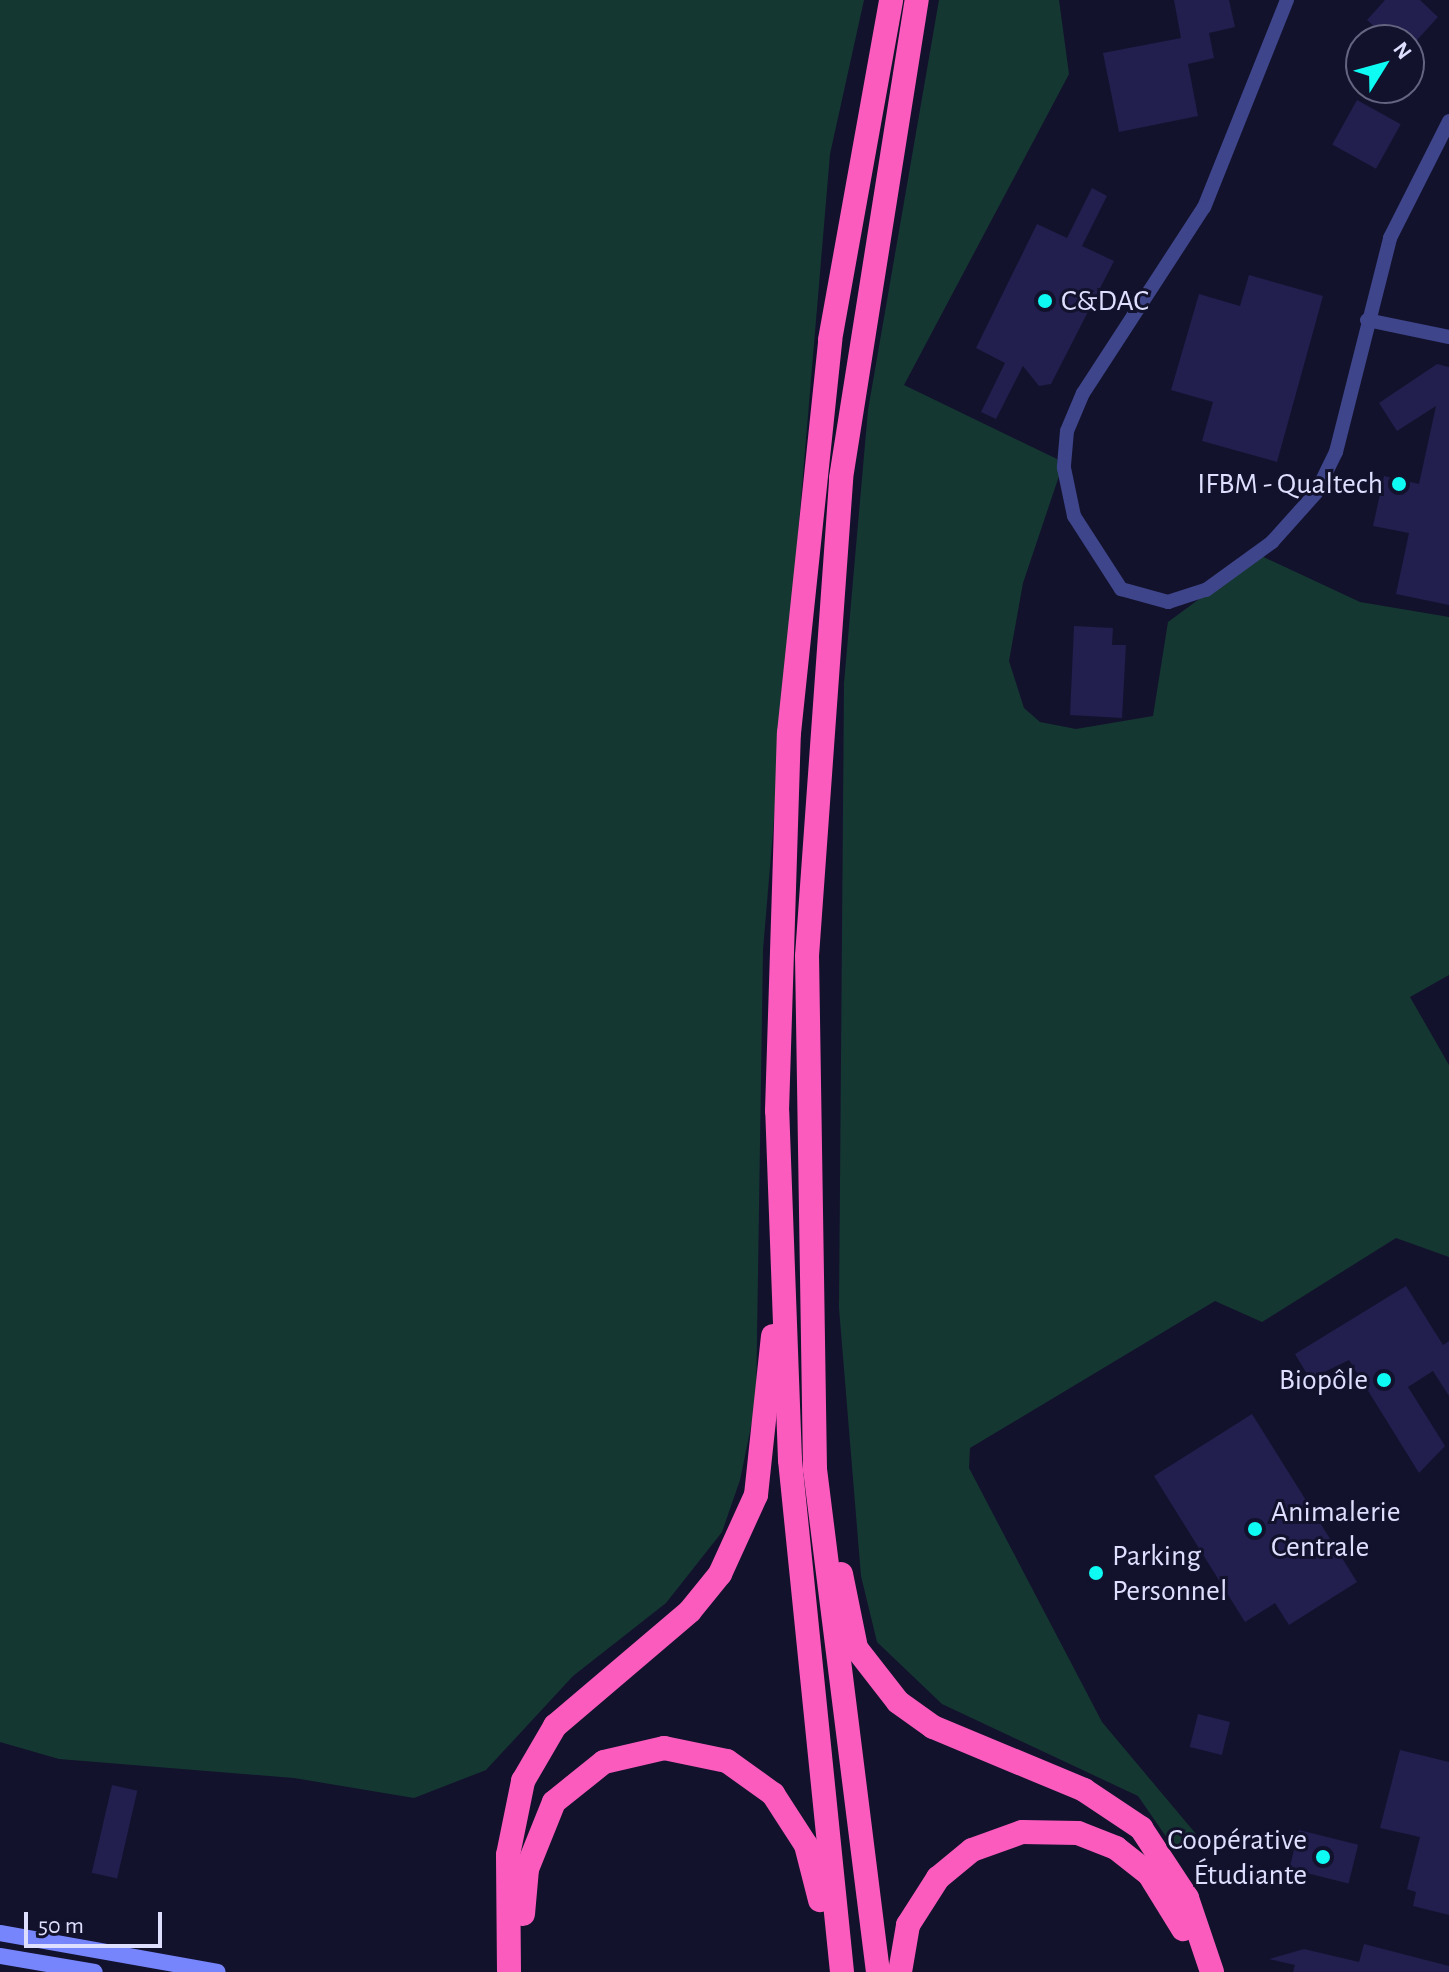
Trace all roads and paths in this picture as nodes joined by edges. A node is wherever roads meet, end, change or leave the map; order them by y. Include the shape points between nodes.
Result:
1 (891, 0) edge
2 (917, 0) edge
3 (1287, 0) edge
4 (1449, 121) edge
5 (1367, 320) junction
6 (1449, 337) edge
7 (782, 1262) junction
8 (813, 1411) junction
9 (0, 1933) edge
10 (839, 1944) junction
11 (0, 1956) edge
12 (95, 1972) edge
13 (218, 1972) edge
14 (509, 1972) edge
15 (524, 1972) edge
16 (842, 1972) edge
17 (878, 1972) edge
18 (900, 1972) edge
19 (1199, 1972) edge
20 (1212, 1972) edge

1 - 7 highway via 830,340 789,733 777,1111
2 - 8 highway via 858,342 819,701 805,1115
3 - 5 street via 1204,207 1083,393 1067,431 1064,468 1074,516 1110,580 1141,599 1192,597 1285,530 1316,493 1336,452
4 - 5 street via 1411,186
5 - 6 street
7 - 10 highway via 790,1460
7 - 14 highway via 762,1467 749,1517 698,1604 568,1713 535,1756 518,1797 508,1855
8 - 17 highway via 835,1667
8 - 20 highway via 850,1628 867,1666 933,1727 1084,1790 1141,1828 1187,1898
9 - 13 main road
10 - 15 highway via 821,1910 806,1845 773,1794 727,1761 651,1749 591,1770 547,1814 527,1869
10 - 16 highway
11 - 12 main road
18 - 19 highway via 908,1925 938,1878 984,1844 1044,1830 1095,1838 1149,1874 1173,1907

